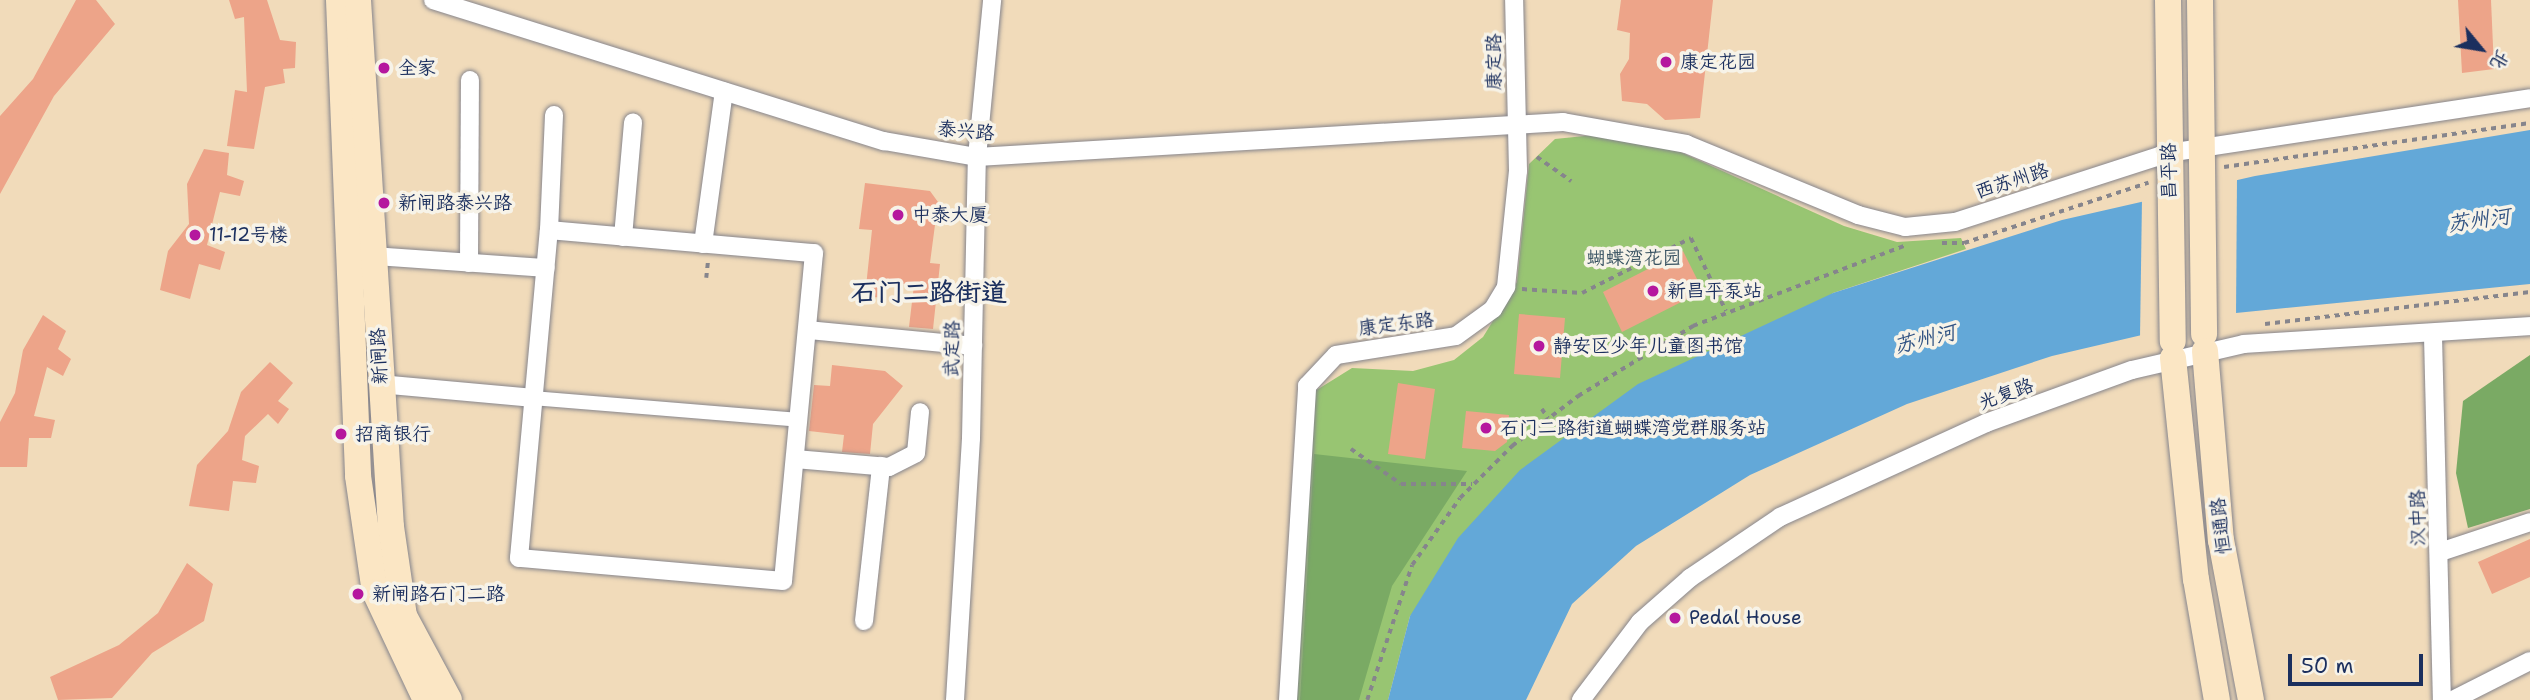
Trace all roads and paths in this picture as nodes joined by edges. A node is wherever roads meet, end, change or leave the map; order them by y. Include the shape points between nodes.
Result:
1 (338, 0) edge
2 (358, 0) edge
3 (433, 0) edge
4 (992, 0) edge
5 (1514, 0) edge
6 (2168, 0) edge
7 (2200, 0) edge
8 (470, 80) dead end
9 (724, 91) junction
10 (2530, 98) edge
11 (554, 116) dead end
12 (633, 122) dead end
13 (2530, 122) edge
14 (1517, 124) junction
15 (977, 157) junction
16 (1537, 157) dead end
17 (2199, 159) junction
18 (2169, 163) junction
19 (1571, 181) dead end
20 (549, 230) junction
21 (623, 237) junction
22 (1913, 242) dead end
23 (1938, 242) dead end
24 (703, 244) junction
25 (374, 256) junction
26 (469, 263) junction
27 (546, 268) junction
28 (1506, 287) junction
29 (2530, 292) edge
30 (1726, 311) junction
31 (2255, 325) dead end
32 (2530, 326) edge
33 (808, 330) junction
34 (2433, 336) junction
35 (2204, 343) junction
36 (973, 346) junction
37 (2173, 350) junction
38 (380, 384) junction
39 (533, 398) junction
40 (1542, 409) dead end
41 (919, 412) dead end
42 (1548, 418) junction
43 (799, 420) junction
44 (1351, 449) dead end
45 (795, 459) junction
46 (881, 466) junction
47 (1474, 484) junction
48 (2530, 522) edge
49 (2440, 552) junction
50 (864, 621) dead end
51 (2530, 662) edge
52 (426, 700) edge
53 (449, 700) edge
54 (955, 700) edge
55 (1288, 700) edge
56 (1367, 700) edge
57 (1581, 700) edge
58 (2217, 700) edge
59 (2251, 700) edge
60 (2442, 700) edge
61 (2453, 700) edge

1 - 52 main road, 新闸路 via 358,476 374,592
2 - 25 main road, 新闸路
3 - 9 street, 泰兴路
4 - 15 street, 武定路
5 - 14 street, 康定路
6 - 18 main road, 昌平路
7 - 17 main road, 昌平路
8 - 26 street
9 - 15 street, 泰兴路 via 884,141
9 - 24 street
10 - 17 street, 西苏州路
11 - 20 street
12 - 21 street
13 - 17 path
14 - 15 street, 泰兴路
14 - 18 street, 西苏州路 via 1597,125 1659,136 1871,220 1905,227 1955,222
14 - 28 street, 康定东路 via 1516,228
15 - 36 street, 武定路
16 - 19 path
17 - 18 street, 西苏州路
17 - 35 main road, 昌平路
18 - 23 path via 2104,203 1964,243
18 - 37 main road, 昌平路
20 - 21 street
20 - 27 street
21 - 24 street
22 - 30 path
24 - 33 street via 814,253
25 - 26 street
25 - 38 main road, 新闸路
26 - 27 street
27 - 39 street
28 - 30 path via 1582,293 1691,238
28 - 55 street, 康定东路 via 1493,309 1456,336 1336,355 1307,386
29 - 31 path
30 - 42 path
32 - 34 street, 光复路
33 - 36 street
33 - 43 street
34 - 35 street, 光复路
34 - 49 street, 汉中路
35 - 37 street, 光复路
35 - 59 main road, 恒通路 via 2221,540
36 - 54 street, 武定路
37 - 57 street, 光复路 via 1986,423 1780,517 1640,622
37 - 58 main road, 恒通路 via 2196,579
38 - 39 street
38 - 53 main road, 新闸路 via 404,616
39 - 43 street
39 - 45 street via 519,558 783,582
40 - 42 path
41 - 46 street via 916,453
42 - 47 path
43 - 45 street
44 - 47 path via 1401,484
45 - 46 street
46 - 50 street
47 - 56 path via 1412,565
48 - 49 street
49 - 60 street, 汉中路
51 - 61 street

